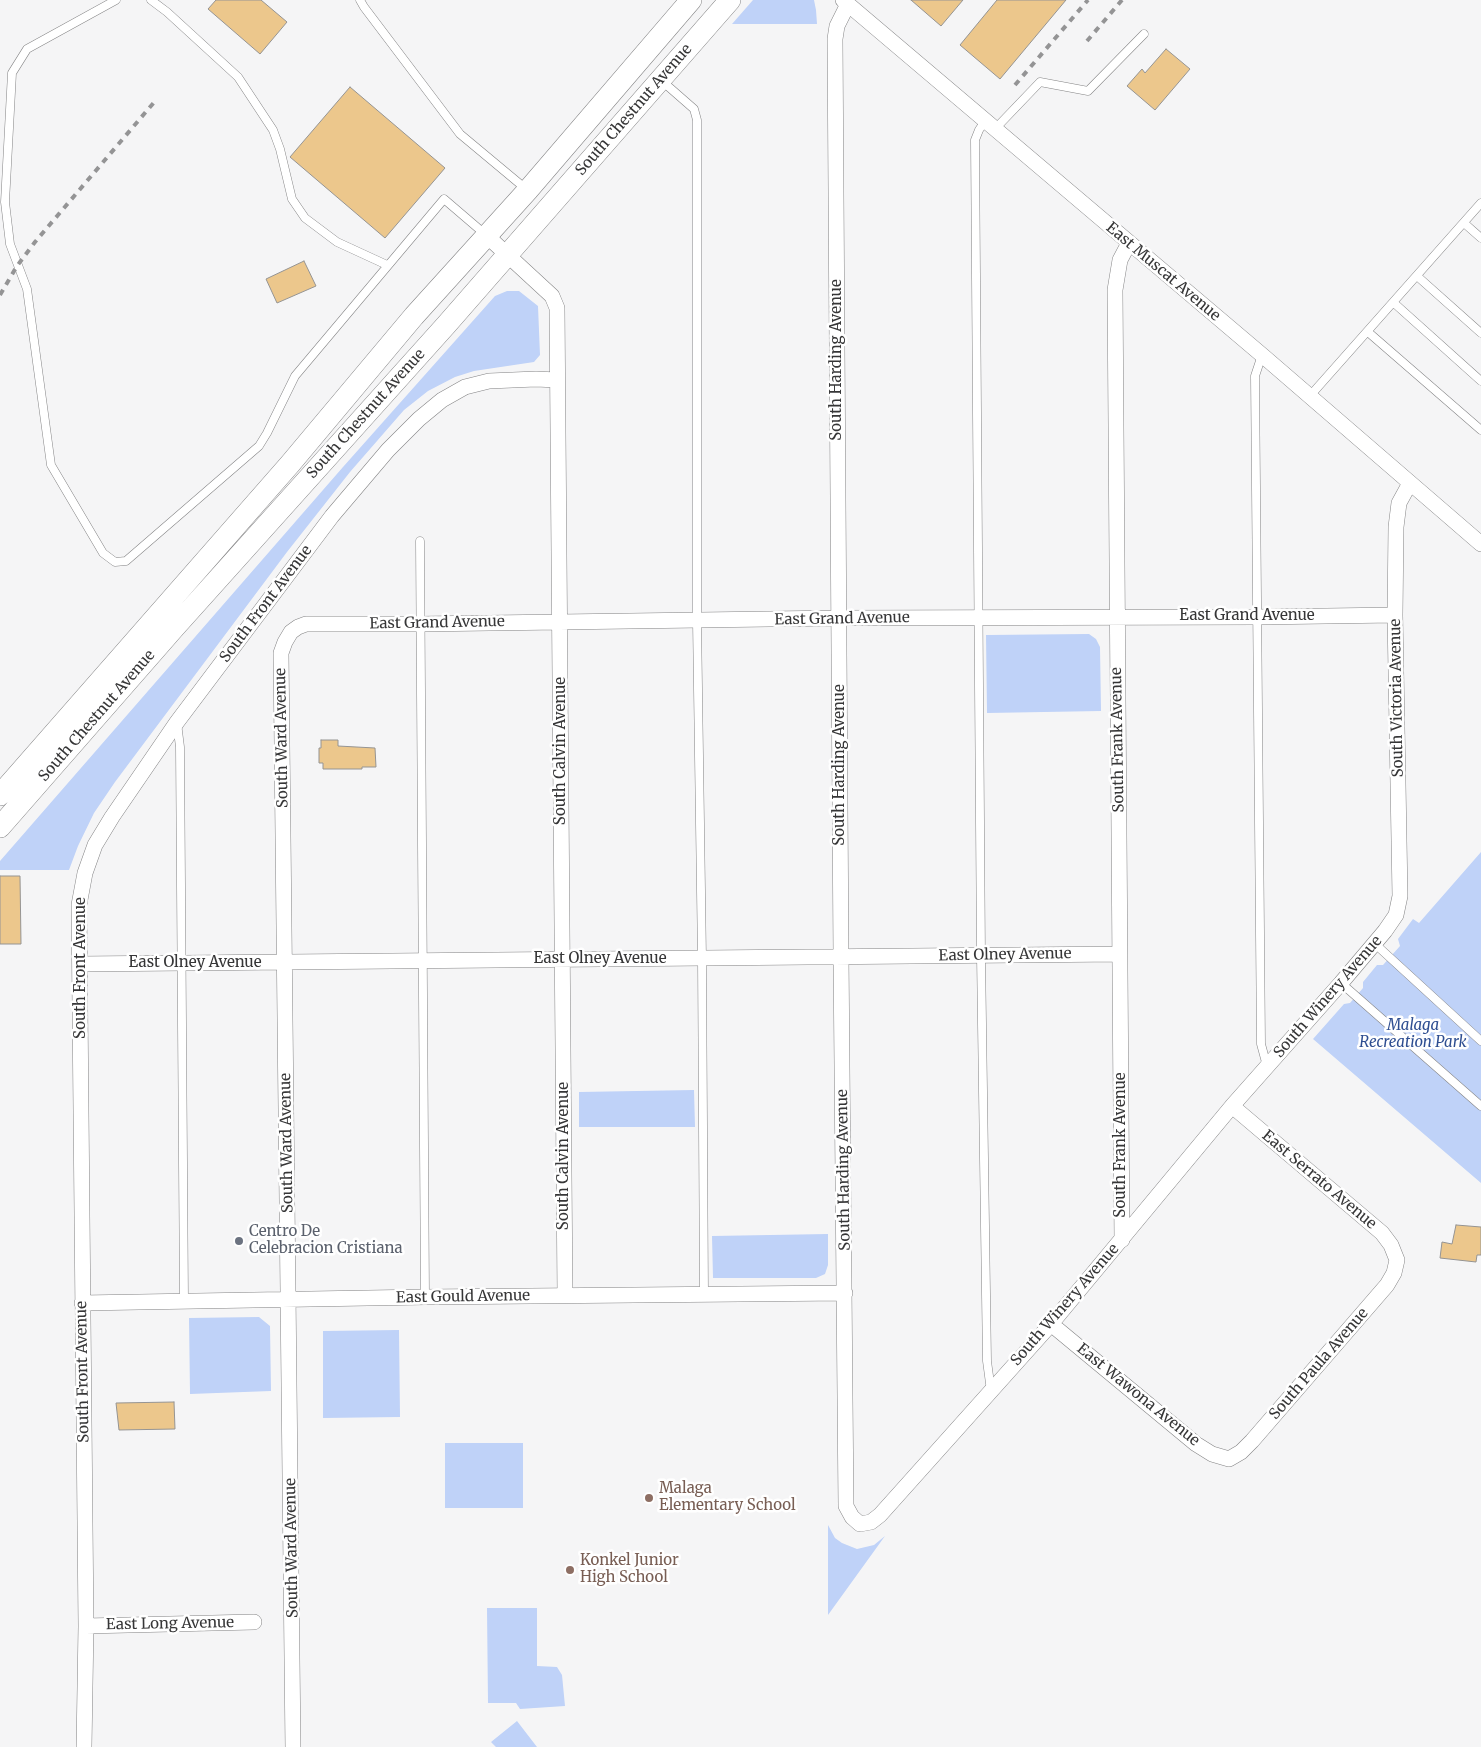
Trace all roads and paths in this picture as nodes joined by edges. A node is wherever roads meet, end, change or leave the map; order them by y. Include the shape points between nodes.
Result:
1 (116, 0) edge
2 (151, 0) edge
3 (360, 0) edge
4 (691, 0) edge
5 (730, 0) edge
6 (846, 2) edge
7 (1144, 34) dead end
8 (660, 80) junction
9 (990, 125) junction
10 (528, 190) junction
11 (1481, 203) edge
12 (1464, 223) junction
13 (487, 236) junction
14 (1481, 238) edge
15 (1128, 243) junction
16 (507, 255) junction
17 (388, 265) junction
18 (1417, 276) junction
19 (1394, 303) junction
20 (1368, 332) junction
21 (1481, 333) edge
22 (1262, 356) junction
23 (557, 380) junction
24 (1481, 381) edge
25 (1310, 397) junction
26 (1481, 430) edge
27 (1410, 483) junction
28 (420, 541) dead end
29 (1481, 544) edge
30 (1395, 615) junction
31 (1117, 616) junction
32 (1257, 617) junction
33 (839, 618) junction
34 (978, 618) junction
35 (697, 621) junction
36 (560, 622) junction
37 (420, 624) junction
38 (291, 632) joint
39 (177, 722) junction
40 (6, 787) edge
41 (5, 822) edge
42 (1396, 915) joint
43 (1374, 943) junction
44 (1120, 954) junction
45 (841, 956) junction
46 (981, 956) junction
47 (702, 958) junction
48 (562, 959) junction
49 (423, 960) junction
50 (181, 963) junction
51 (285, 963) junction
52 (80, 964) junction
53 (1341, 983) junction
54 (1481, 1041) edge
55 (1267, 1066) junction
56 (1232, 1106) junction
57 (1481, 1106) edge
58 (1122, 1240) junction
59 (1397, 1260) joint
60 (845, 1293) junction
61 (565, 1295) junction
62 (704, 1295) junction
63 (425, 1297) junction
64 (288, 1300) junction
65 (184, 1301) junction
66 (82, 1303) junction
67 (1051, 1324) junction
68 (991, 1391) junction
69 (1229, 1458) joint
70 (860, 1524) joint
71 (254, 1622) dead end
72 (86, 1626) junction
73 (84, 1747) edge
74 (293, 1747) edge

1 - 17 lane via 27,49 12,73 5,202 10,244 27,289 51,464 103,553 115,562 126,561 259,446 295,376
2 - 17 lane via 238,77 273,130 292,199 304,218 337,242
3 - 10 lane via 460,134
4 - 10 main road, South Chestnut Avenue
5 - 8 main road, South Chestnut Avenue
6 - 9 street, East Muscat Avenue
6 - 33 street, South Harding Avenue via 835,39
7 - 9 lane via 1088,91 1040,82
8 - 16 main road, South Chestnut Avenue
8 - 35 lane via 694,109 697,120
9 - 15 street, East Muscat Avenue
9 - 34 lane via 978,130 975,140
10 - 13 main road, South Chestnut Avenue
11 - 12 lane
12 - 14 lane
12 - 18 lane
13 - 16 street, South Calvin Avenue
13 - 17 lane via 444,199
13 - 40 main road, South Chestnut Avenue
15 - 22 street, East Muscat Avenue
15 - 31 street, South Frank Avenue via 1120,260 1115,290
16 - 23 street, South Calvin Avenue via 552,296 557,308
16 - 41 main road, South Chestnut Avenue
18 - 19 lane
18 - 21 lane
19 - 20 lane
19 - 24 lane
20 - 25 lane
20 - 26 lane
22 - 25 street, East Muscat Avenue
22 - 32 lane via 1255,376
23 - 36 street, South Calvin Avenue
23 - 39 street, South Front Avenue via 490,381 465,387 419,419 332,516
25 - 27 street, East Muscat Avenue
27 - 29 street, East Muscat Avenue
27 - 30 street, South Victoria Avenue via 1399,503 1396,527
28 - 37 lane
30 - 32 street, East Grand Avenue
30 - 42 street, South Victoria Avenue via 1400,896
31 - 32 street, East Grand Avenue
31 - 34 street, East Grand Avenue
31 - 44 street, South Frank Avenue
32 - 55 lane via 1261,1044
33 - 34 street, East Grand Avenue
33 - 35 street, East Grand Avenue
33 - 45 street, South Harding Avenue
34 - 46 lane
35 - 36 street, East Grand Avenue
35 - 47 lane
36 - 37 street, East Grand Avenue
36 - 48 street, South Calvin Avenue
37 - 38 street, East Grand Avenue via 306,624
37 - 49 lane
38 - 51 street, South Ward Avenue via 282,653
39 - 50 lane via 180,747
39 - 52 street, South Front Avenue via 112,816 96,845 85,873 79,905
42 - 43 street, South Winery Avenue
43 - 53 street, South Winery Avenue
43 - 54 lane
44 - 46 street, East Olney Avenue
44 - 58 street, South Frank Avenue
45 - 46 street, East Olney Avenue
45 - 47 street, East Olney Avenue
45 - 60 street, South Harding Avenue
46 - 68 lane via 987,1351
47 - 48 street, East Olney Avenue
47 - 62 lane
48 - 49 street, East Olney Avenue
48 - 61 street, South Calvin Avenue
49 - 51 street, East Olney Avenue
49 - 63 lane
50 - 51 street, East Olney Avenue
50 - 52 street, East Olney Avenue
50 - 65 lane
51 - 64 street, South Ward Avenue
52 - 66 street, South Front Avenue
53 - 55 street, South Winery Avenue
53 - 57 lane
55 - 56 street, South Winery Avenue
56 - 58 street, South Winery Avenue
56 - 59 street, East Serrato Avenue via 1382,1233
58 - 67 street, South Winery Avenue
59 - 69 street, South Paula Avenue via 1387,1285 1252,1441
60 - 62 street, East Gould Avenue
60 - 70 street, South Harding Avenue via 846,1506
61 - 62 street, East Gould Avenue
61 - 63 street, East Gould Avenue
63 - 64 street, East Gould Avenue
64 - 65 street, East Gould Avenue
64 - 74 street, South Ward Avenue
65 - 66 street, East Gould Avenue
66 - 72 street, South Front Avenue
67 - 68 street, South Winery Avenue
67 - 69 street, East Wawona Avenue via 1196,1444 1212,1454
68 - 70 street, South Winery Avenue via 880,1515
71 - 72 street, East Long Avenue
72 - 73 street, South Front Avenue

